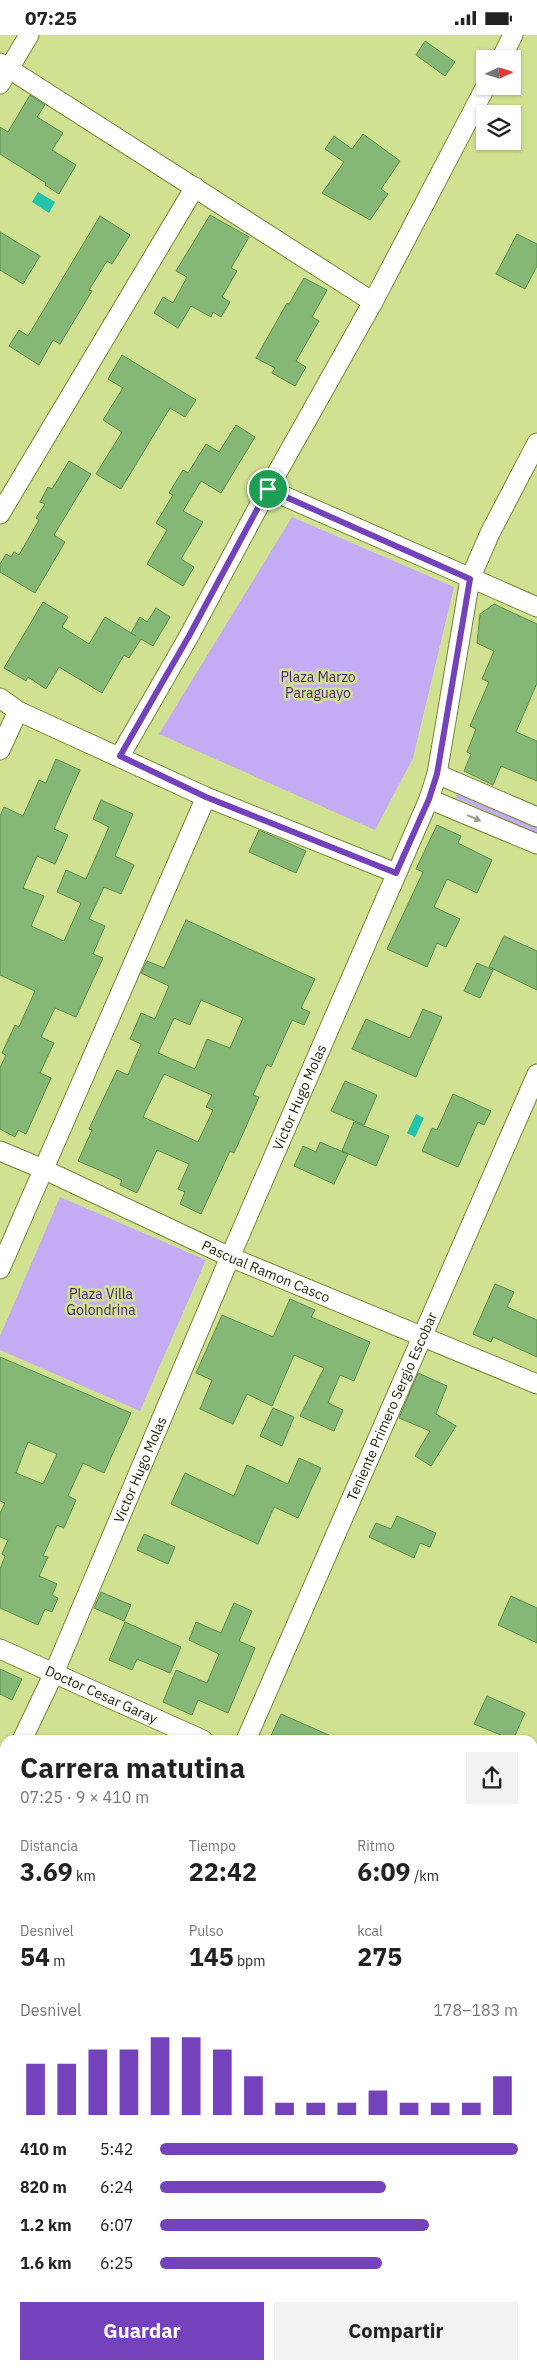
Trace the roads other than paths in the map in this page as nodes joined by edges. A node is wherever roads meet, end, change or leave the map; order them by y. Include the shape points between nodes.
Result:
1 (29, 35) edge
2 (513, 35) edge
3 (506, 50) edge
4 (3, 72) edge
5 (481, 95) edge
6 (195, 187) junction
7 (373, 302) junction
8 (537, 443) edge
9 (268, 489) junction
10 (0, 515) edge
11 (470, 579) junction
12 (537, 607) edge
13 (0, 699) edge
14 (18, 711) junction
15 (0, 750) edge
16 (120, 756) junction
17 (437, 774) junction
18 (206, 797) junction
19 (429, 799) junction
20 (537, 817) edge
21 (537, 844) edge
22 (396, 873) junction
23 (537, 1074) edge
24 (0, 1151) edge
25 (44, 1169) junction
26 (230, 1257) junction
27 (0, 1269) edge
28 (424, 1336) junction
29 (537, 1384) edge
30 (0, 1649) edge
31 (54, 1673) junction
32 (24, 1735) edge
33 (192, 1735) edge
34 (248, 1735) edge

1 - 4 street
2 - 3 street
4 - 6 street
5 - 7 street
6 - 7 street
6 - 10 street
7 - 9 street
8 - 11 street, Victor Hugo Molas
9 - 11 street
9 - 16 street
11 - 12 street
11 - 17 street, Victor Hugo Molas
13 - 14 street
14 - 15 street
14 - 16 street
16 - 18 street
17 - 19 street, Victor Hugo Molas
17 - 20 street
18 - 22 street
18 - 25 street
19 -> 21 street
19 - 22 street, Victor Hugo Molas
22 - 26 street, Victor Hugo Molas
23 - 28 street, Teniente Primero Sergio Escobar
24 - 25 street, Pascual Ramon Casco
25 - 26 street, Pascual Ramon Casco
25 - 27 street
26 - 28 street, Pascual Ramon Casco
26 - 31 street, Victor Hugo Molas
28 - 29 street, Pascual Ramon Casco
28 - 34 street, Teniente Primero Sergio Escobar
30 - 31 street, Doctor Cesar Garay
31 - 32 street, Victor Hugo Molas
31 - 33 street, Doctor Cesar Garay

